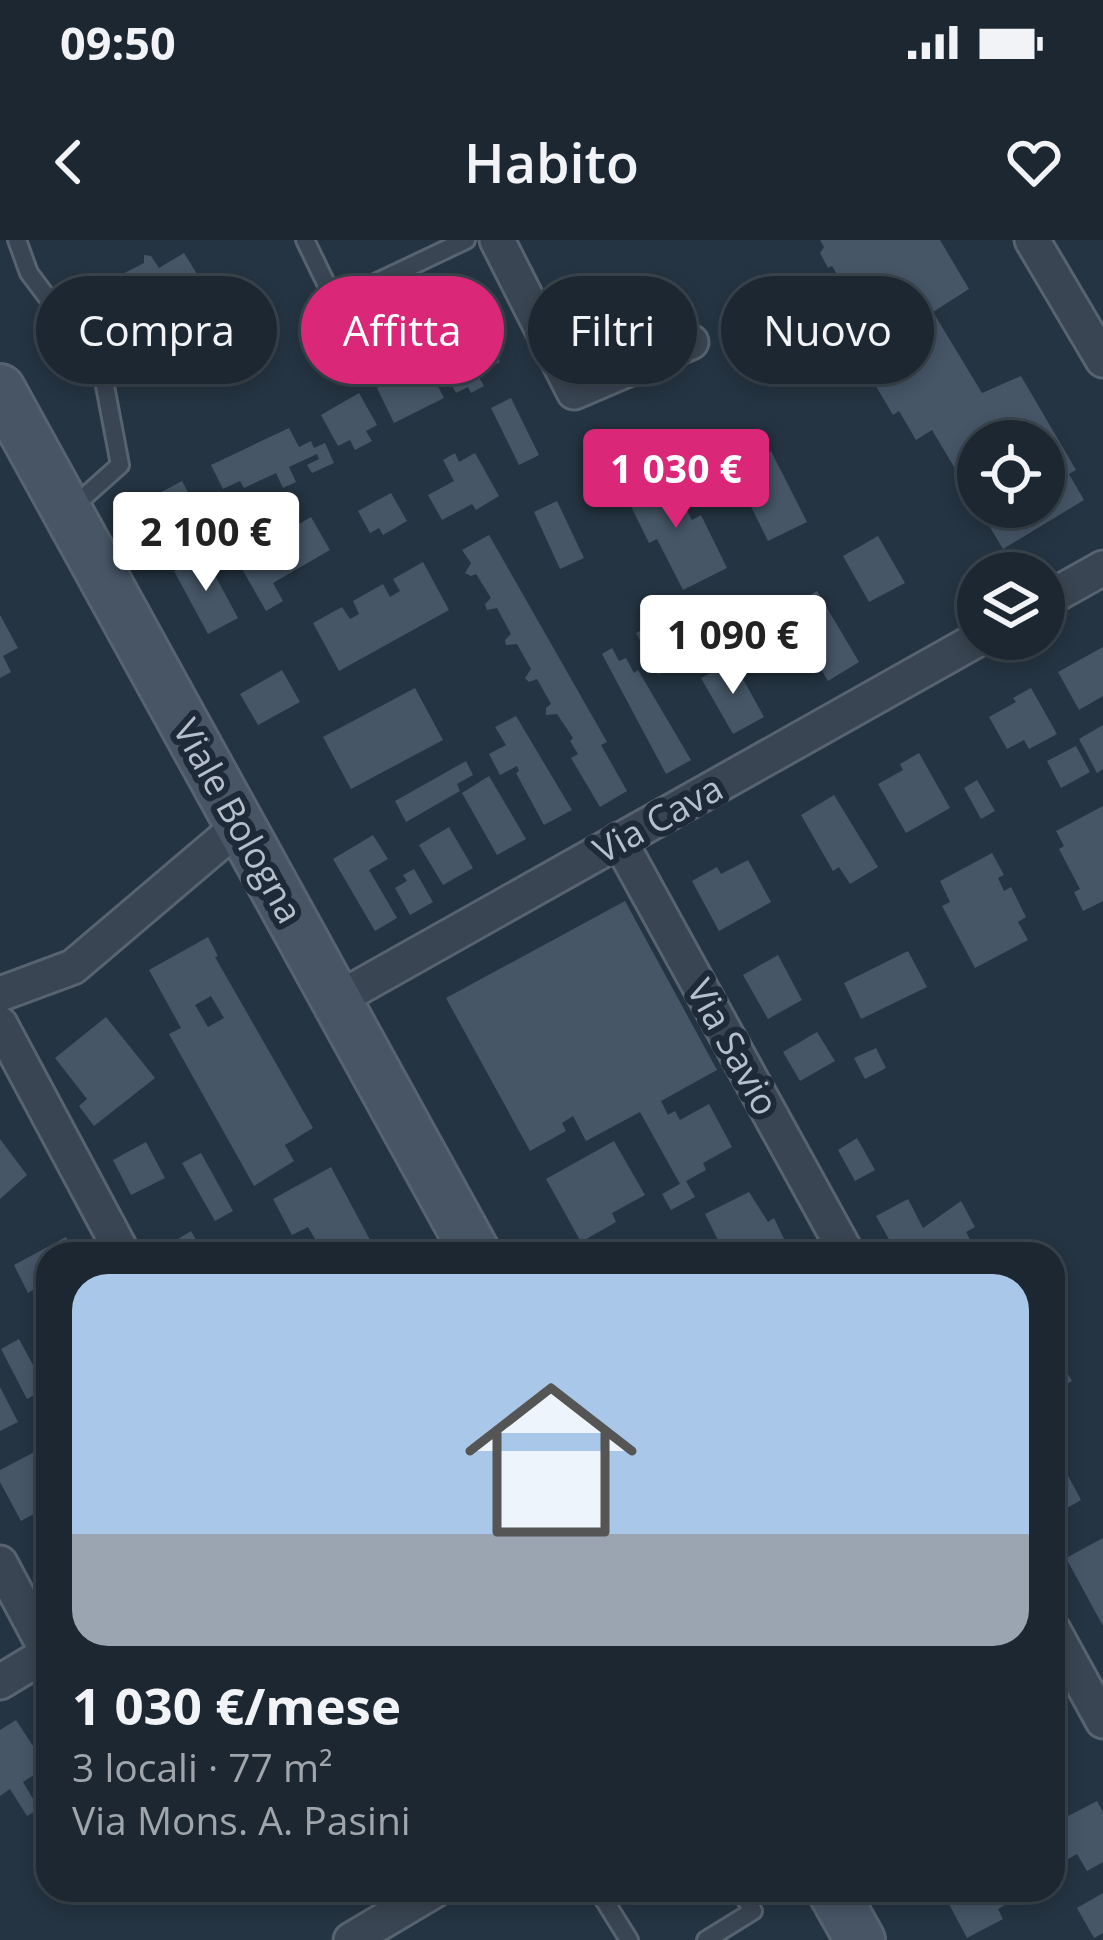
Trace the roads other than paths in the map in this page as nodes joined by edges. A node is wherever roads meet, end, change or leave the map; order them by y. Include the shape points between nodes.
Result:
1 (17, 240) edge
2 (305, 240) edge
3 (466, 240) edge
4 (496, 240) edge
5 (1032, 240) edge
6 (528, 302) edge
7 (1103, 360) edge
8 (0, 389) edge
9 (68, 512) junction
10 (1103, 568) edge
11 (1065, 590) edge
12 (957, 650) edge
13 (239, 826) junction
14 (620, 840) junction
15 (0, 994) edge
16 (338, 999) junction
17 (2, 1035) edge
18 (116, 1242) edge
19 (470, 1242) edge
20 (840, 1242) edge
21 (0, 1563) edge
22 (36, 1630) edge
23 (1065, 1652) edge
24 (36, 1660) edge
25 (0, 1682) edge
26 (1103, 1721) edge
27 (415, 1902) edge
28 (609, 1902) edge
29 (747, 1902) edge
30 (839, 1902) edge
31 (351, 1940) edge
32 (629, 1940) edge
33 (706, 1940) edge
34 (860, 1940) edge

1 - 9 lane via 29,272 102,370 120,465
2 - 3 lane via 334,302
4 - 6 street
5 - 7 street
8 - 9 main road, Viale Bologna
9 - 13 main road, Viale Bologna
10 - 11 street
12 - 14 street, Via Cava
13 - 15 street via 73,967
13 - 16 main road, Viale Bologna
14 - 16 street, Via Cava
14 - 20 street, Via Savio
16 - 19 main road, Viale Bologna
17 - 18 street
21 - 22 street
23 - 26 street
24 - 25 street
27 - 31 street
28 - 32 lane
29 - 33 lane via 753,1911
30 - 34 main road

